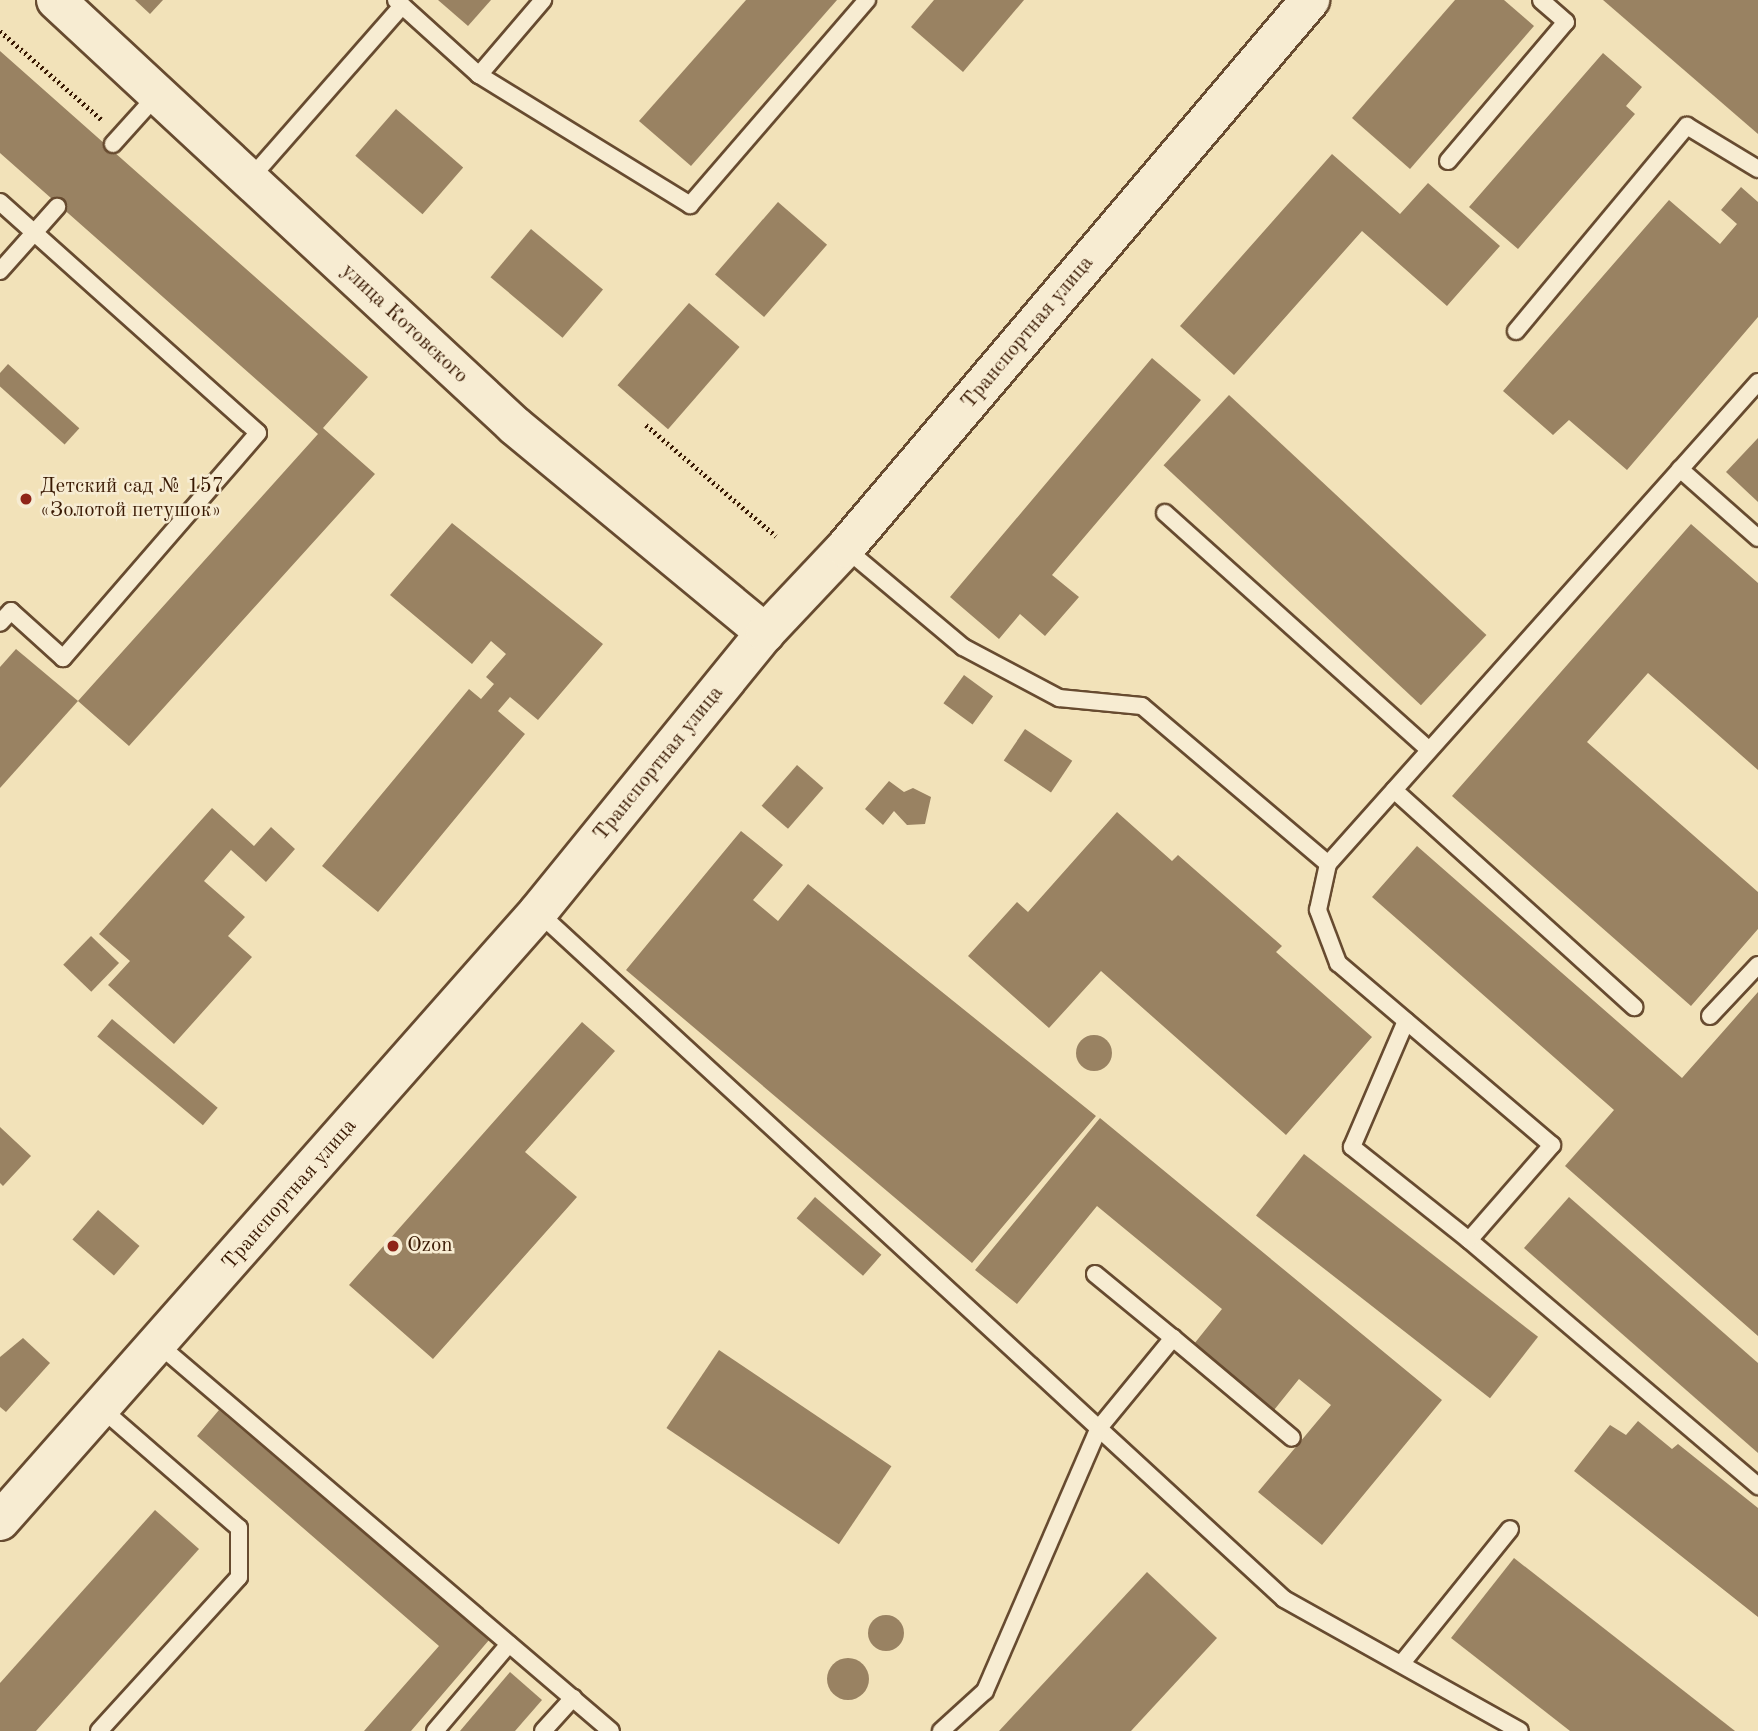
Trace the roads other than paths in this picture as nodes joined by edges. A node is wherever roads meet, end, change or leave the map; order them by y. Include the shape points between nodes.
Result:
1 (56, 0) edge
2 (543, 0) edge
3 (867, 0) edge
4 (1310, 0) edge
5 (1541, 0) edge
6 (399, 3) edge
7 (479, 75) junction
8 (158, 94) junction
9 (117, 140) road end
10 (1448, 162) dead end
11 (1758, 169) edge
12 (249, 181) junction
13 (0, 202) edge
14 (57, 206) dead end
15 (34, 233) junction
16 (0, 271) edge
17 (1516, 331) dead end
18 (1758, 382) edge
19 (1680, 469) junction
20 (1165, 513) dead end
21 (1758, 538) edge
22 (845, 548) junction
23 (0, 623) edge
24 (765, 633) junction
25 (1427, 748) junction
26 (1394, 790) junction
27 (1328, 864) junction
28 (538, 912) junction
29 (1758, 965) edge
30 (1634, 1007) dead end
31 (1710, 1016) dead end
32 (1406, 1020) junction
33 (1469, 1240) junction
34 (1095, 1274) dead end
35 (1173, 1338) junction
36 (157, 1343) junction
37 (102, 1408) junction
38 (1099, 1428) junction
39 (1292, 1438) dead end
40 (1758, 1486) edge
41 (0, 1521) edge
42 (1510, 1529) dead end
43 (509, 1644) junction
44 (1402, 1663) junction
45 (573, 1698) junction
46 (99, 1731) edge
47 (435, 1731) edge
48 (543, 1731) edge
49 (611, 1731) edge
50 (941, 1731) edge
51 (1520, 1731) edge

1 - 8 street, улица Котовского
2 - 7 lane
3 - 7 lane via 690,205
4 - 22 street, Транспортная улица
5 - 10 lane via 1566,22
6 - 7 lane
6 - 12 lane
8 - 9 lane
8 - 12 street, улица Котовского
11 - 17 lane via 1687,126
12 - 24 street, улица Котовского via 514,426
13 - 15 lane
14 - 15 lane
15 - 16 lane
15 - 23 lane via 258,433 62,658 11,611
18 - 19 lane
19 - 21 lane
19 - 25 lane
20 - 25 lane
22 - 24 street, Транспортная улица
22 - 27 lane via 963,647 1011,673 1059,698 1142,706
24 - 28 street, Транспортная улица
25 - 26 lane
26 - 27 lane
26 - 30 lane
27 - 32 lane via 1318,910 1338,963
28 - 36 street, Транспортная улица
28 - 38 lane
29 - 31 lane
32 - 33 lane via 1352,1147
32 - 33 lane via 1552,1145
33 - 40 lane
34 - 35 lane
35 - 38 lane
35 - 39 lane
36 - 37 street, Транспортная улица
36 - 43 lane
37 - 41 street, Транспортная улица
37 - 46 lane via 239,1528 239,1577
38 - 44 lane via 1284,1599
38 - 50 lane via 985,1691
42 - 44 lane
43 - 45 lane
43 - 47 lane
44 - 51 lane
45 - 48 lane
45 - 49 lane

